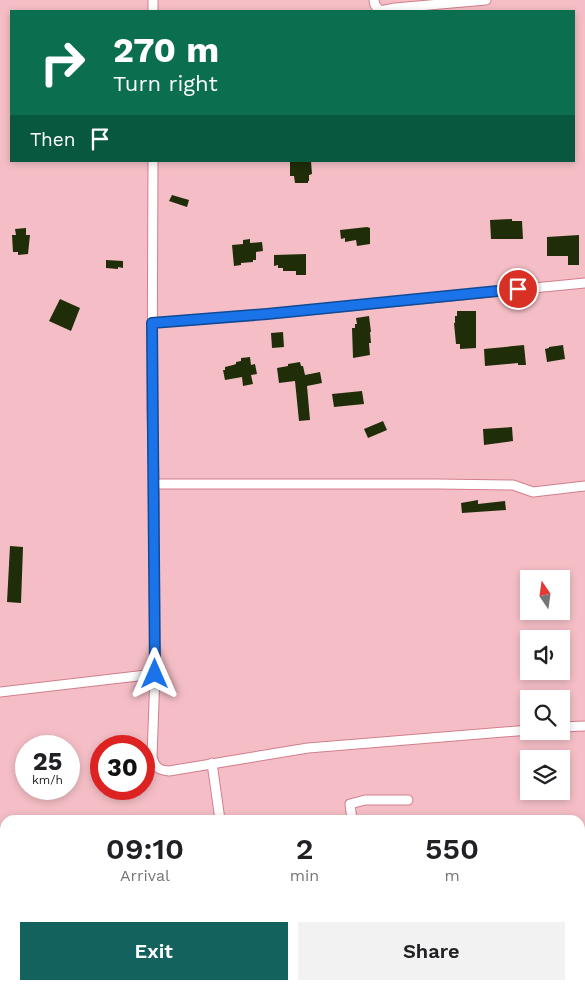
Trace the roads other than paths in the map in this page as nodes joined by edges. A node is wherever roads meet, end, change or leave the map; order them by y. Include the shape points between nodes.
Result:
1 (486, 0) edge
2 (385, 10) edge
3 (153, 162) edge
4 (585, 282) edge
5 (152, 323) junction
6 (154, 484) junction
7 (585, 486) edge
8 (155, 674) junction
9 (0, 692) edge
10 (585, 726) edge
11 (570, 727) edge
12 (520, 731) edge
13 (212, 763) junction
14 (408, 800) dead end
15 (219, 815) edge
16 (351, 815) edge

1 - 2 street
3 - 5 street
4 - 5 street
5 - 6 street
6 - 7 street via 513,485 533,492
6 - 8 street
8 - 9 street
8 - 13 street via 152,757 155,766 169,771
10 - 11 street
12 - 13 street via 308,748
13 - 15 street
14 - 16 street via 365,800 350,804

